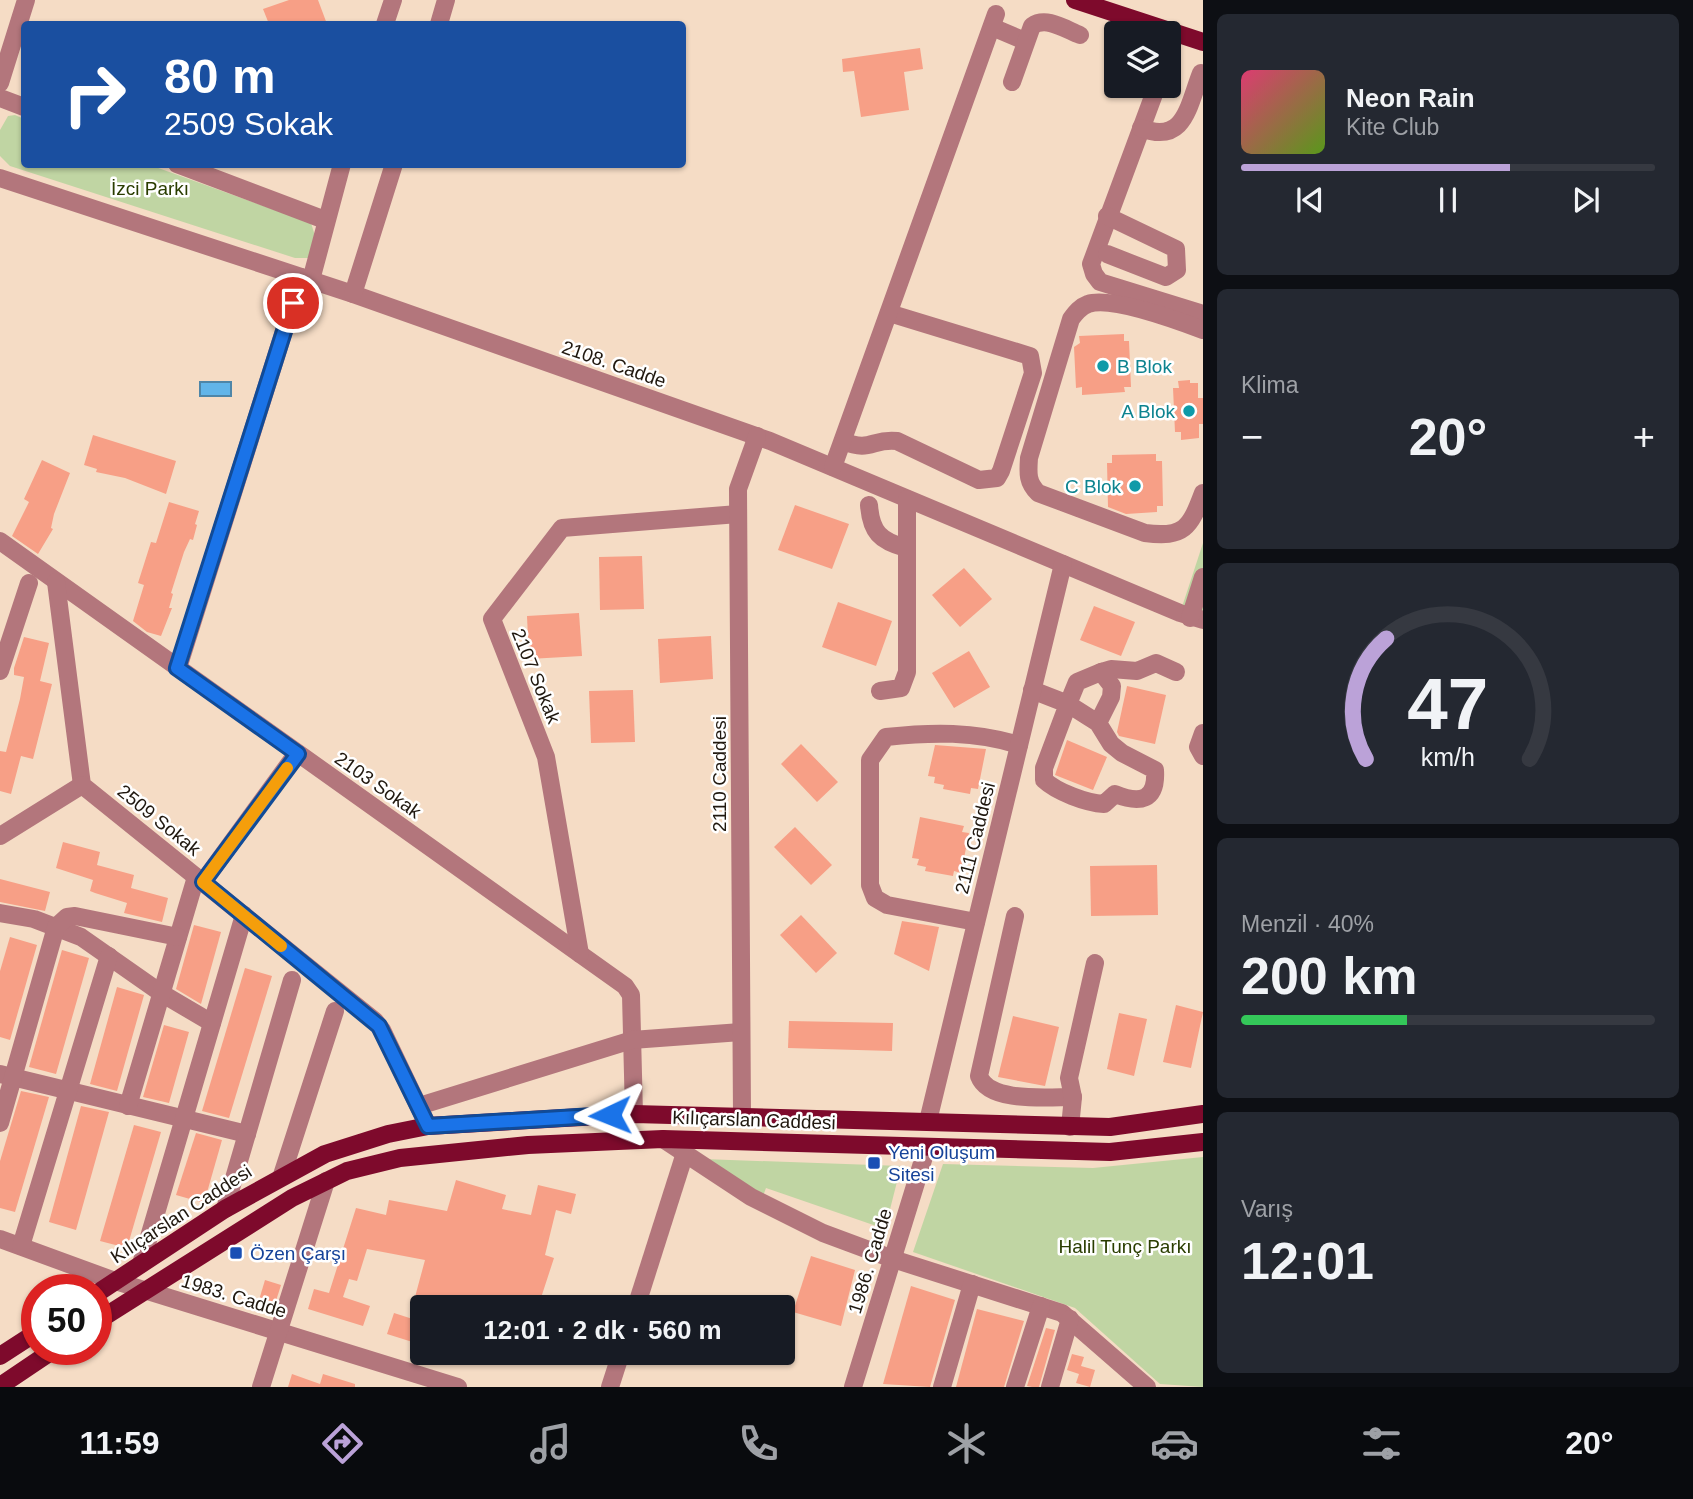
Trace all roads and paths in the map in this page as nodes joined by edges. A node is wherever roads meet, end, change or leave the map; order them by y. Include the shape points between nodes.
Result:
1 (26, 0) edge
2 (393, 0) edge
3 (446, 0) edge
4 (1075, 0) edge
5 (386, 21) edge
6 (440, 21) edge
7 (1080, 35) dead end
8 (1025, 41) junction
9 (1203, 42) edge
10 (5, 50) edge
11 (1201, 74) dead end
12 (1012, 82) dead end
13 (0, 83) edge
14 (0, 98) edge
15 (1152, 98) edge
16 (21, 106) edge
17 (1141, 128) junction
18 (188, 168) edge
19 (341, 168) edge
20 (393, 168) edge
21 (0, 178) edge
22 (1107, 216) junction
23 (325, 220) junction
24 (1107, 254) dead end
25 (306, 279) junction
26 (353, 294) junction
27 (889, 313) junction
28 (1203, 314) edge
29 (1203, 330) edge
30 (757, 436) junction
31 (842, 441) junction
32 (833, 467) junction
33 (1203, 493) edge
34 (907, 499) junction
35 (869, 505) dead end
36 (738, 514) junction
37 (0, 541) edge
38 (906, 548) junction
39 (1063, 564) junction
40 (1203, 577) edge
41 (56, 582) junction
42 (29, 583) dead end
43 (1196, 619) edge
44 (177, 668) junction
45 (0, 671) edge
46 (1176, 671) dead end
47 (1101, 673) junction
48 (1032, 690) junction
49 (880, 691) dead end
50 (1068, 704) junction
51 (1098, 723) junction
52 (1203, 733) edge
53 (1019, 745) junction
54 (298, 754) junction
55 (1203, 756) edge
56 (82, 785) junction
57 (1, 834) edge
58 (199, 879) junction
59 (0, 913) edge
60 (243, 915) junction
61 (1015, 916) dead end
62 (976, 922) junction
63 (56, 927) junction
64 (178, 937) junction
65 (579, 954) junction
66 (109, 956) junction
67 (1095, 963) dead end
68 (292, 980) dead end
69 (162, 993) junction
70 (335, 1011) dead end
71 (212, 1023) junction
72 (741, 1032) junction
73 (632, 1040) junction
74 (6, 1076) edge
75 (68, 1091) junction
76 (1073, 1097) junction
77 (419, 1106) junction
78 (128, 1107) junction
79 (634, 1114) junction
80 (1203, 1114) edge
81 (742, 1115) junction
82 (184, 1121) junction
83 (928, 1121) junction
84 (0, 1123) edge
85 (428, 1126) junction
86 (1070, 1126) junction
87 (247, 1134) junction
88 (663, 1139) junction
89 (1203, 1142) edge
90 (927, 1147) junction
91 (685, 1153) junction
92 (282, 1175) junction
93 (326, 1181) junction
94 (225, 1209) junction
95 (0, 1238) edge
96 (21, 1246) junction
97 (893, 1259) junction
98 (141, 1264) junction
99 (115, 1281) junction
100 (112, 1283) edge
101 (972, 1284) junction
102 (144, 1290) junction
103 (640, 1295) edge
104 (1041, 1306) junction
105 (112, 1311) edge
106 (1070, 1319) junction
107 (279, 1332) junction
108 (21, 1342) edge
109 (0, 1356) edge
110 (31, 1365) edge
111 (617, 1365) edge
112 (0, 1386) edge
113 (1144, 1386) edge
114 (261, 1387) edge
115 (458, 1387) edge
116 (610, 1387) edge
117 (853, 1387) edge
118 (942, 1387) edge
119 (1015, 1387) edge
120 (1050, 1387) edge

1 - 10 street
2 - 5 street
3 - 6 street
4 - 9 main road
7 - 8 street via 1038,21
8 - 12 street
8 - 27 street via 994,21
10 - 13 street
11 - 17 street via 1181,124 1170,132 1155,134
14 - 16 street
15 - 17 street
17 - 22 street
18 - 23 street
19 - 23 street
20 - 26 street
21 - 25 street, 2108. Cadde
22 - 24 street via 1176,249 1177,270 1166,277
22 - 28 street via 1091,264 1100,282
23 - 25 street
25 - 26 street, 2108. Cadde
25 - 44 street
26 - 30 street, 2108. Cadde
27 - 31 street
27 - 31 street via 1030,356 1033,373 1001,471 997,478 979,480 897,441 859,448
29 - 33 street via 1154,312 1089,303 1079,309 1071,318 1028,473 1030,485 1038,493 1164,536 1177,534 1186,526
30 - 32 street, 2108. Cadde
30 - 36 street, 2110 Caddesi via 738,485
31 - 32 street
32 - 34 street, 2108. Cadde
34 - 38 street
34 - 39 street, 2108. Cadde
35 - 38 street via 870,525 877,536
36 - 65 street, 2107 Sokak via 562,528 494,614 492,625 546,757
36 - 72 street, 2110 Caddesi
37 - 41 street, 2103 Sokak
38 - 49 street via 907,672 901,688
39 - 43 street, 2108. Cadde
39 - 48 street, 2111 Caddesi
40 - 43 street
41 - 44 street, 2103 Sokak
41 - 56 street
42 - 45 street
44 - 54 street, 2103 Sokak
46 - 47 street via 1156,663 1137,671 1111,668
47 - 50 street via 1077,682
47 - 51 street via 1112,686
48 - 50 street
48 - 53 street, 2111 Caddesi
50 - 51 street
50 - 51 street via 1044,768 1044,780 1095,804 1104,804 1115,794 1146,798 1155,770 1111,744
52 - 55 street via 1198,747
53 - 62 street, 2111 Caddesi
53 - 62 street via 961,733 903,735 886,737 870,760 870,885 875,898 887,905
54 - 58 street
54 - 65 street, 2103 Sokak
56 - 57 street
56 - 58 street, 2509 Sokak
58 - 60 street, 2509 Sokak
58 - 64 street
59 - 63 street
60 - 71 street
60 - 77 street, 2509 Sokak via 379,1026
61 - 76 street via 979,1076 995,1093
62 - 83 street, 2111 Caddesi
63 - 64 street via 75,916
63 - 66 street
63 - 74 street
64 - 69 street
65 - 73 street, 2103 Sokak via 629,990
66 - 69 street
66 - 75 street
67 - 76 street via 1069,1078
68 - 87 street
69 - 71 street
69 - 78 street
70 - 92 street
71 - 82 street
72 - 73 street
72 - 81 street, 2110 Caddesi
73 - 77 street
73 - 79 street, 2103 Sokak
74 - 75 street
74 - 84 street
75 - 78 street
75 - 96 street
76 - 86 street
77 - 85 street, 2509 Sokak
78 - 82 street
79 - 81 main road, Kılıçarslan Caddesi
79 - 85 main road, Kılıçarslan Caddesi
80 - 86 main road, Kılıçarslan Caddesi via 1153,1124
81 - 83 main road, Kılıçarslan Caddesi
82 - 87 street
82 - 98 street
83 - 86 main road, Kılıçarslan Caddesi
83 - 90 main road
85 - 92 main road, Kılıçarslan Caddesi via 356,1143
87 - 94 street
88 - 90 main road, Kılıçarslan Caddesi
88 - 91 street
88 - 93 main road, Kılıçarslan Caddesi via 452,1151 371,1164
89 - 90 main road, Kılıçarslan Caddesi via 1110,1152
90 - 97 street, 1986. Cadde
91 - 97 street via 783,1214
91 - 103 street
92 - 94 main road, Kılıçarslan Caddesi
93 - 102 main road, Kılıçarslan Caddesi
93 - 107 street
94 - 98 main road, Kılıçarslan Caddesi
95 - 96 street, 1983. Cadde
96 - 99 street, 1983. Cadde
97 - 101 street
97 - 117 street, 1986. Cadde
98 - 99 main road, Kılıçarslan Caddesi
99 - 100 main road, Kılıçarslan Caddesi
99 - 102 street, 1983. Cadde
101 - 104 street
101 - 118 street
102 - 105 main road, Kılıçarslan Caddesi
102 - 107 street, 1983. Cadde
104 - 106 street
104 - 119 street
106 - 113 street
106 - 120 street
107 - 114 street
107 - 115 street, 1983. Cadde
108 - 109 main road
110 - 112 main road
111 - 116 street

